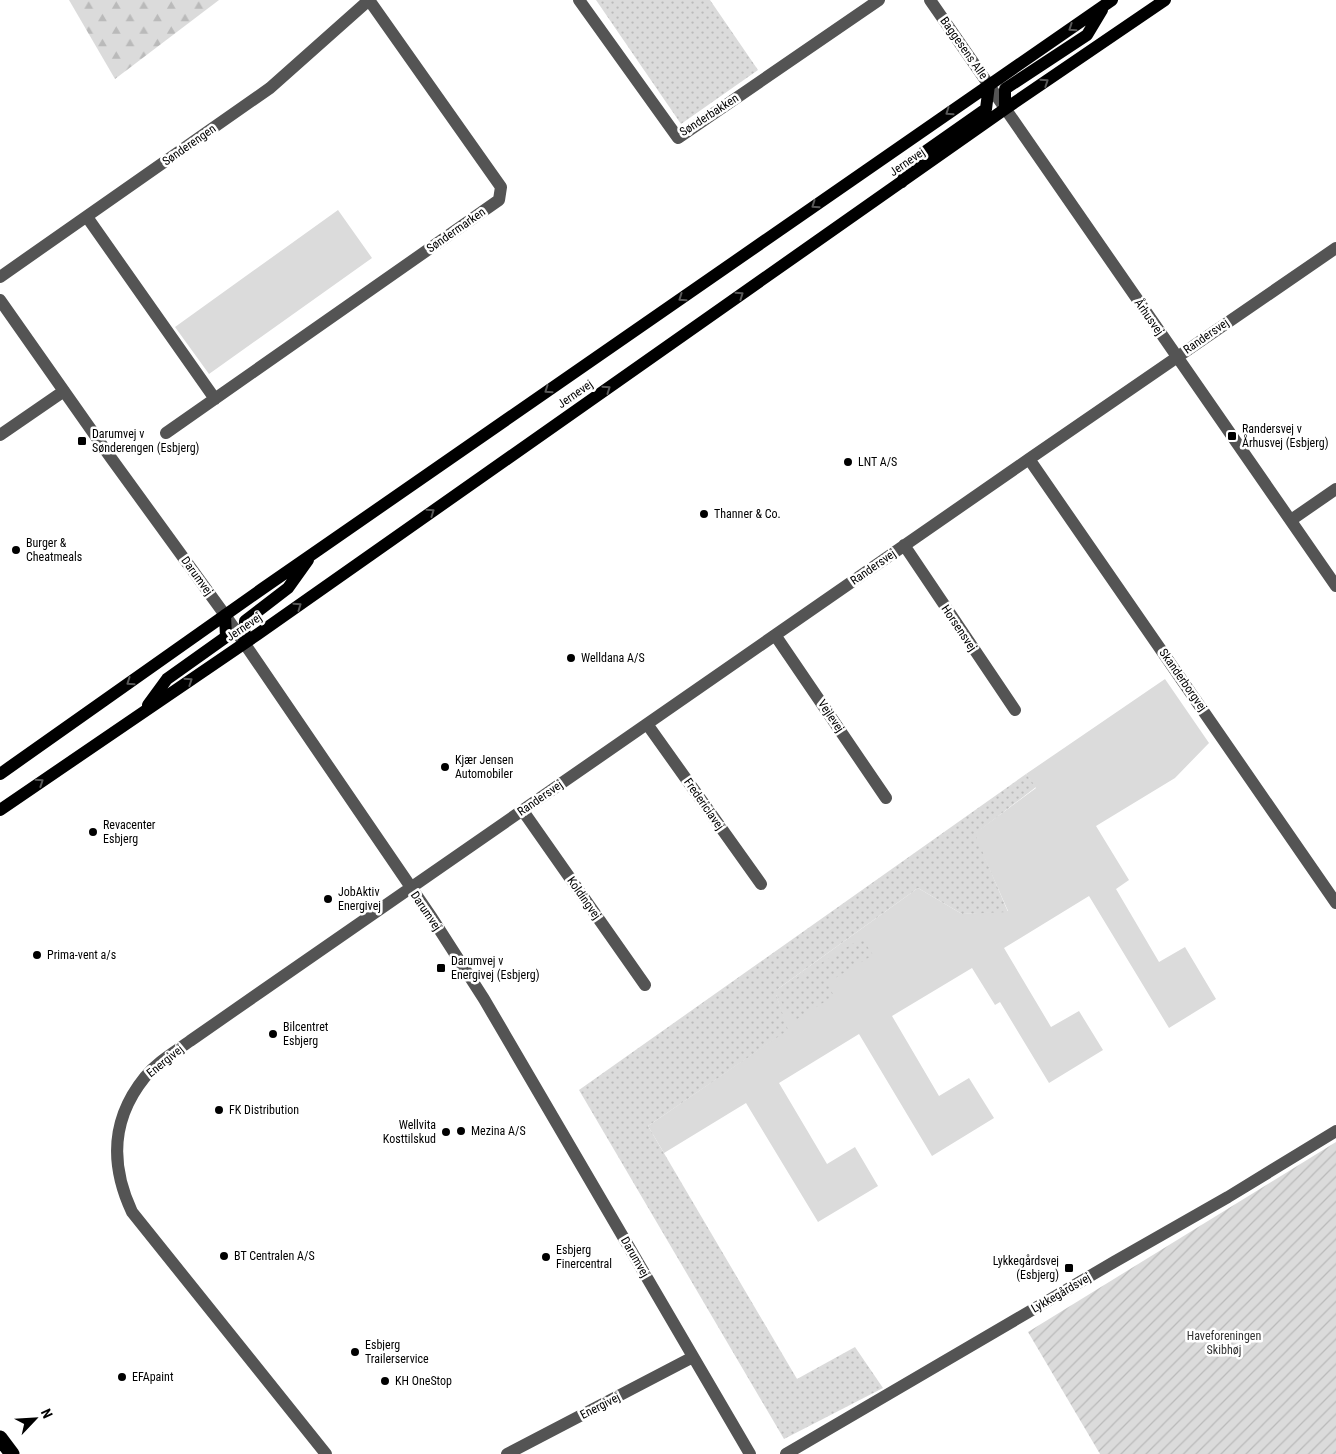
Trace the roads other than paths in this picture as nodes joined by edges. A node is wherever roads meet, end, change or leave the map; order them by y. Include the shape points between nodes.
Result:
1 (369, 0) edge
2 (580, 0) edge
3 (879, 0) edge
4 (930, 0) edge
5 (1166, 0) edge
6 (1109, 3) edge
7 (989, 85) junction
8 (997, 97) joint
9 (1005, 110) junction
10 (902, 182) junction
11 (87, 217) junction
12 (1336, 248) edge
13 (0, 277) edge
14 (0, 300) edge
15 (1177, 356) junction
16 (64, 391) junction
17 (215, 399) junction
18 (166, 433) dead end
19 (0, 435) edge
20 (1028, 459) junction
21 (1336, 489) edge
22 (1291, 520) junction
23 (904, 545) junction
24 (313, 553) junction
25 (1336, 586) edge
26 (225, 615) junction
27 (775, 635) junction
28 (244, 643) junction
29 (1015, 710) dead end
30 (144, 711) junction
31 (647, 724) junction
32 (0, 774) edge
33 (886, 798) dead end
34 (0, 810) edge
35 (523, 811) junction
36 (761, 884) dead end
37 (411, 888) junction
38 (1336, 903) edge
39 (645, 986) dead end
40 (1336, 1131) edge
41 (693, 1357) junction
42 (0, 1438) edge
43 (12, 1454) edge
44 (326, 1454) edge
45 (507, 1454) edge
46 (750, 1454) edge
47 (786, 1454) edge

1 - 11 street, Sønderengen via 270,88
1 - 17 street, Søndermarken via 502,187 499,200
2 - 3 street, Sønderbakken via 678,138
4 - 7 street, Baggesens Alle
9 -> 5 main road, Jernevej
6 -> 7 main road, Jernevej
6 - 9 main road via 1087,35 1005,89
7 - 8 street, Baggesens Alle
7 - 10 main road via 986,109 909,163
7 -> 24 main road, Jernevej
8 - 9 street, Århusvej
9 - 10 main road, Jernevej
9 - 15 street, Århusvej
28 -> 10 main road, Jernevej
11 - 13 street, Sønderengen
11 - 17 street
12 - 15 street, Randersvej
14 - 16 street, Darumvej
15 - 20 street, Randersvej
15 - 22 street, Århusvej
16 - 19 street
16 - 26 street, Darumvej
17 - 18 street, Søndermarken
20 - 23 street, Randersvej
20 - 38 street, Skanderborgvej
21 - 22 street
22 - 25 street, Århusvej
23 - 27 street, Randersvej
23 - 29 street, Horsensvej
24 - 26 main road, Jernevej
24 - 28 main road via 288,588 245,621
26 - 28 street, Darumvej
26 - 30 main road via 226,637 167,678
26 -> 32 main road, Jernevej
27 - 31 street, Randersvej
27 - 33 street, Vejlevej
30 -> 28 main road, Jernevej
28 - 37 street, Darumvej
34 -> 30 main road, Jernevej
31 - 35 street, Randersvej
31 - 36 street, Fredericiavej
35 - 37 street, Randersvej
35 - 39 street, Koldingvej
37 - 41 street, Darumvej via 488,1007
37 - 44 street, Energivej via 162,1061 133,1093 118,1134 118,1174 132,1212
40 - 47 street, Lykkegårdsvej
41 - 45 street, Energivej
41 - 46 street, Darumvej
42 - 43 highway

